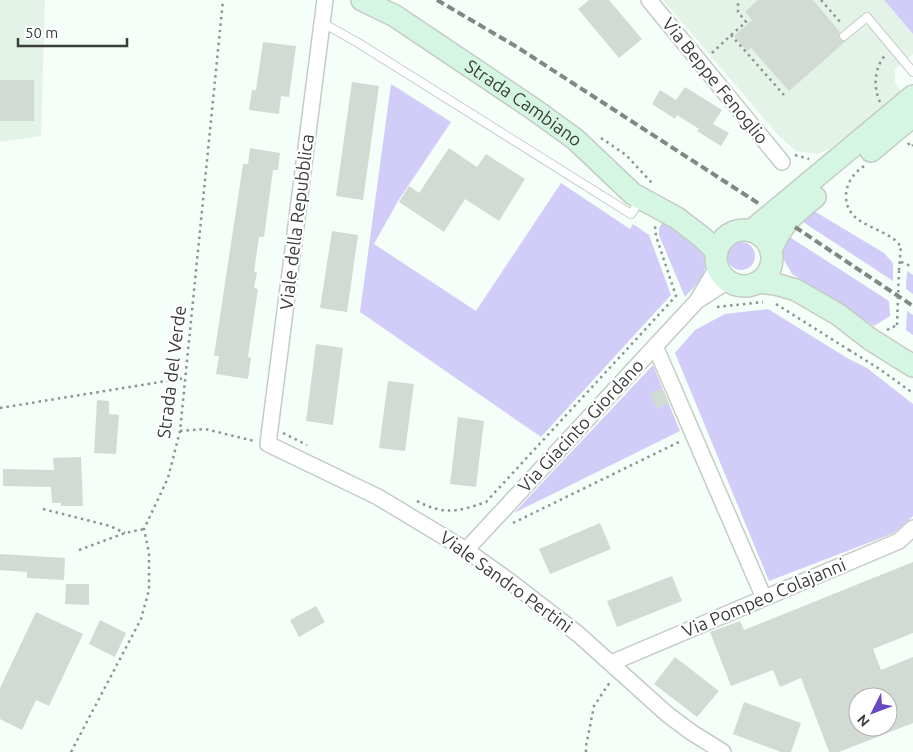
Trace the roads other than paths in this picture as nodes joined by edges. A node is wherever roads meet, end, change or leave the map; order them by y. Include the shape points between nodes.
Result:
1 (325, 0) edge
2 (362, 0) edge
3 (649, 0) edge
4 (323, 23) junction
5 (847, 35) road end
6 (913, 72) edge
7 (913, 96) edge
8 (913, 116) edge
9 (785, 156) road end
10 (641, 198) junction
11 (676, 218) junction
12 (751, 231) junction
13 (729, 234) junction
14 (772, 254) junction
15 (721, 266) junction
16 (759, 282) junction
17 (796, 290) junction
18 (655, 346) junction
19 (913, 366) edge
20 (268, 444) joint
21 (913, 528) edge
22 (466, 550) junction
23 (764, 598) junction
24 (615, 666) junction
25 (723, 752) edge

1 - 4 street, Viale della Repubblica
2 - 10 main road, Strada Cambiano via 395,16 539,113 575,139
3 - 9 street, Via Beppe Fenoglio
4 - 10 lane via 631,214
4 - 20 street, Viale della Repubblica
5 - 6 lane via 867,17
7 - 12 main road
8 - 14 main road via 795,213 780,230
10 - 11 main road, Strada Cambiano
11 - 13 main road, Strada Cambiano
11 - 15 main road, Strada Cambiano via 703,238
12 - 13 main road
12 - 14 main road via 767,241
13 - 15 main road via 719,245
14 - 16 main road via 771,268
14 - 17 main road
15 - 16 main road via 743,286
15 - 18 street, Via Giacinto Giordano via 697,301
16 - 17 main road
17 - 19 main road
18 - 22 street, Via Giacinto Giordano
18 - 23 street
20 - 22 street, Viale Sandro Pertini via 378,497
21 - 23 street, Via Pompeo Colajanni via 899,541
22 - 24 street, Viale Sandro Pertini via 543,606
23 - 24 street, Via Pompeo Colajanni
24 - 25 street, Viale Sandro Pertini via 667,714

